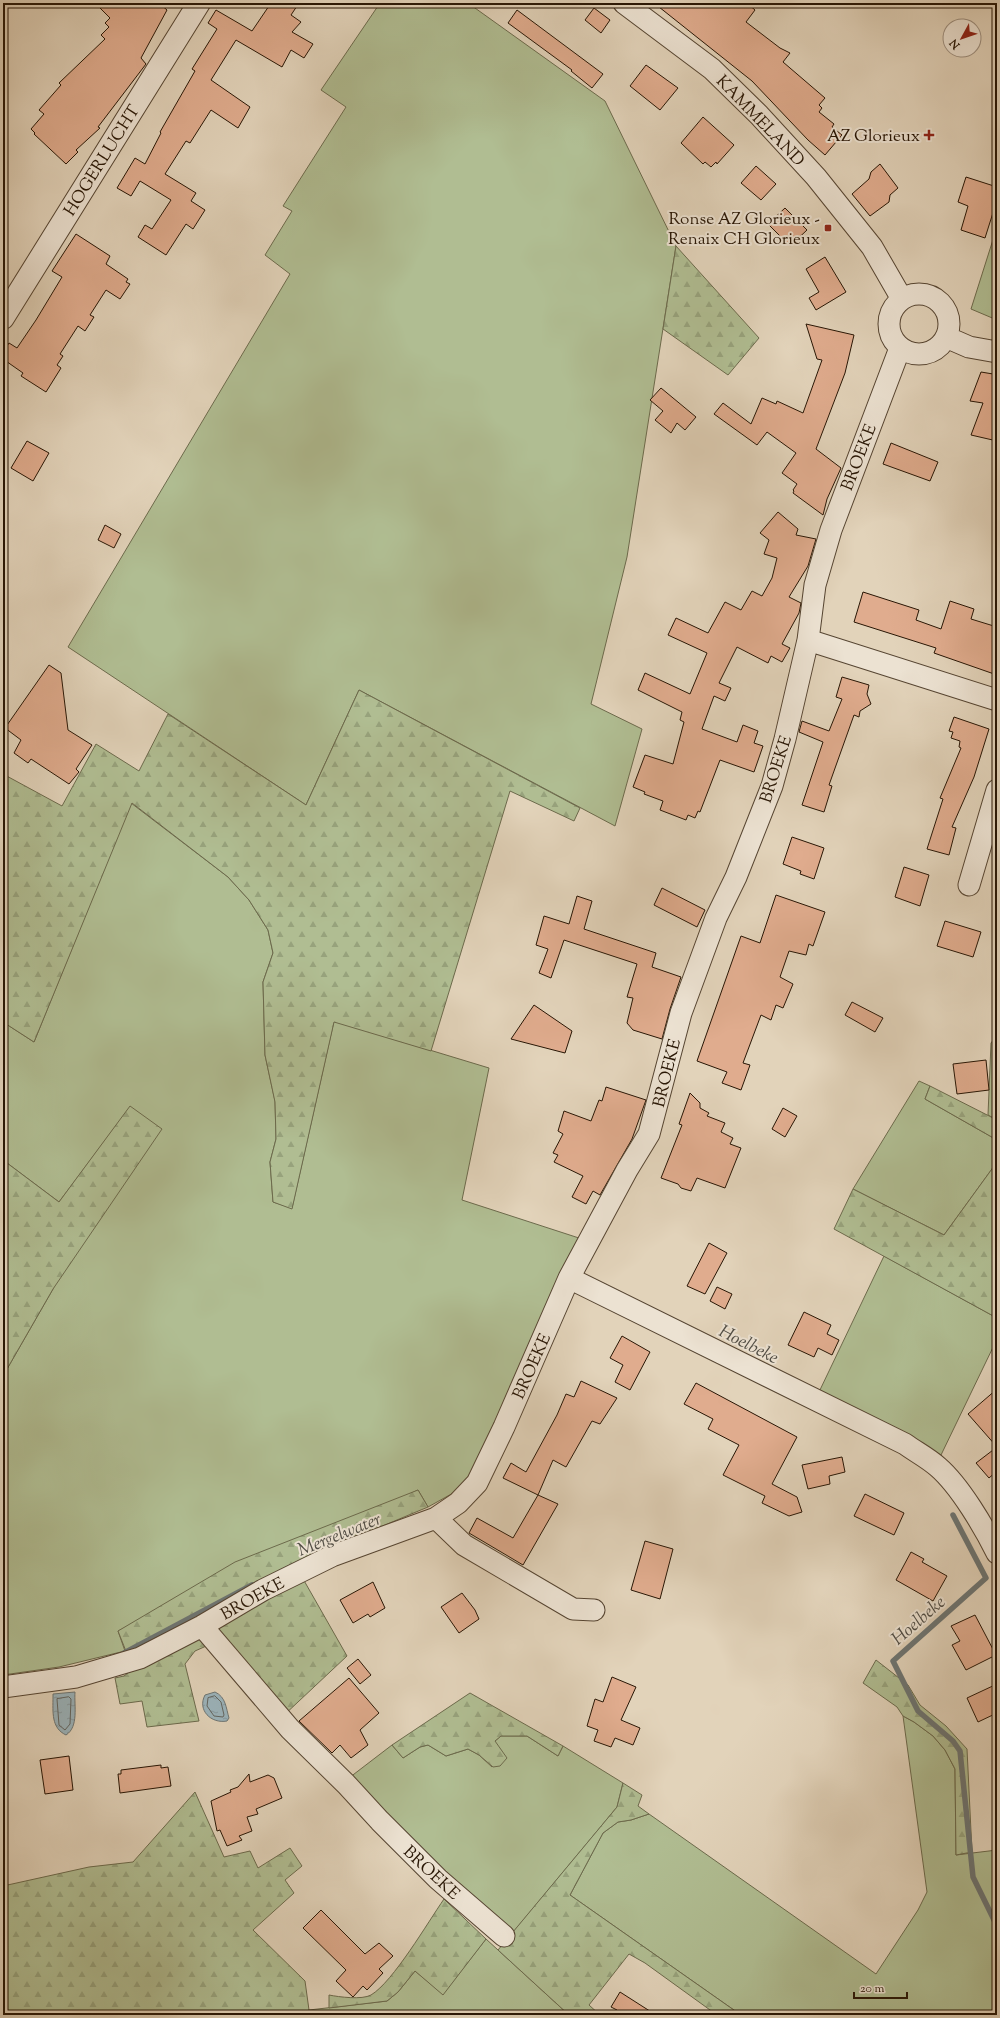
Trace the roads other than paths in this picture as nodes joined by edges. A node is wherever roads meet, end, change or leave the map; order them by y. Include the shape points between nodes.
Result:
1 (199, 3) edge
2 (624, 3) edge
3 (902, 299) junction
4 (3, 318) edge
5 (946, 337) junction
6 (900, 348) junction
7 (997, 352) edge
8 (808, 640) junction
9 (997, 700) edge
10 (997, 790) edge
11 (969, 885) dead end
12 (569, 1278) junction
13 (436, 1518) junction
14 (997, 1553) edge
15 (594, 1610) dead end
16 (202, 1626) junction
17 (3, 1687) edge
18 (504, 1936) dead end

1 - 4 street, HOGERLUCHT
2 - 3 street, KAMMELAND via 712,69 759,115 816,177 872,247
3 - 5 street via 921,294 940,302 949,320
3 - 6 street via 891,311 888,326 893,341
5 - 6 street via 937,348 927,353 910,353
5 - 7 street via 969,347
6 - 8 street, BROEKE via 830,530 815,585
8 - 9 street
8 - 12 street, BROEKE via 772,786 736,877 716,918 681,1013 649,1134
10 - 11 street
12 - 13 street, BROEKE via 477,1483 458,1503
12 - 14 street via 905,1444 939,1467 964,1498 988,1534
13 - 15 street via 470,1549 573,1609
13 - 16 street, BROEKE via 332,1556 263,1590
16 - 17 street, BROEKE via 140,1658 109,1668 76,1677
16 - 18 street, BROEKE via 290,1729 438,1880

